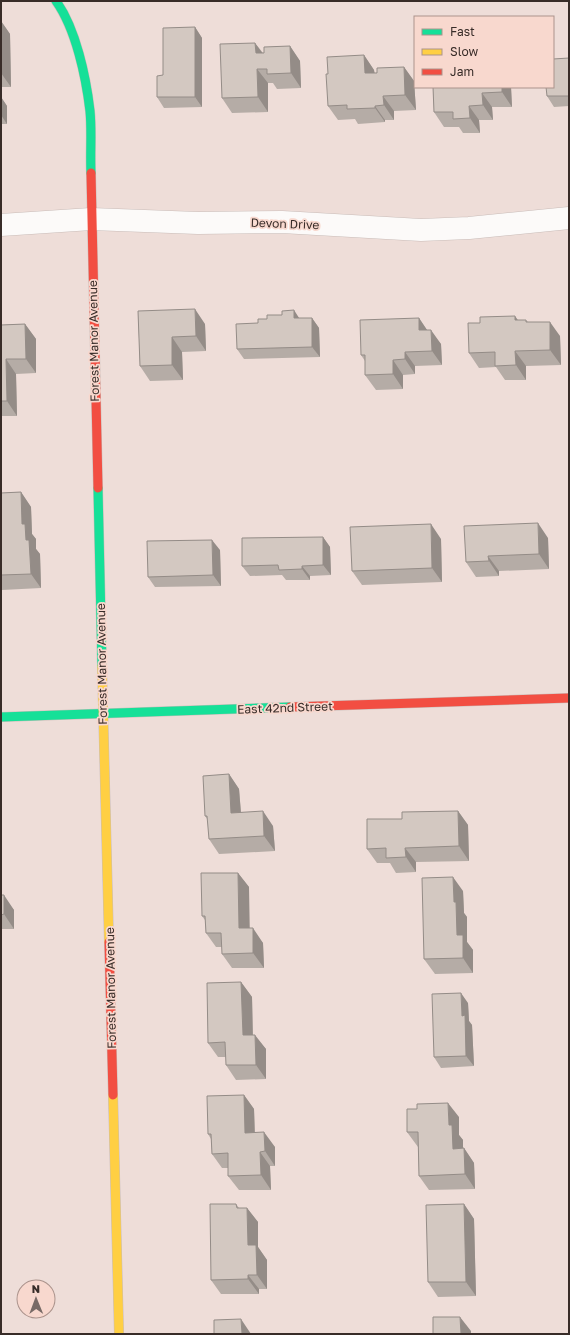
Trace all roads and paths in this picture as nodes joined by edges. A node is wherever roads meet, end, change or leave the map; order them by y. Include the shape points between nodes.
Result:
1 (56, 1) edge
2 (569, 218) edge
3 (91, 219) junction
4 (1, 225) edge
5 (569, 698) edge
6 (569, 703) edge
7 (104, 714) junction
8 (1, 717) edge
9 (119, 1334) edge

1 - 3 street, Forest Manor Avenue via 66,14 80,61 90,112
2 - 3 street, Devon Drive via 421,230 282,222 198,223
3 - 4 street, Devon Drive
3 - 7 street, Forest Manor Avenue
5 - 6 street
5 - 7 street, East 42nd Street
7 - 8 street, East 42nd Street
7 - 9 street, Forest Manor Avenue

